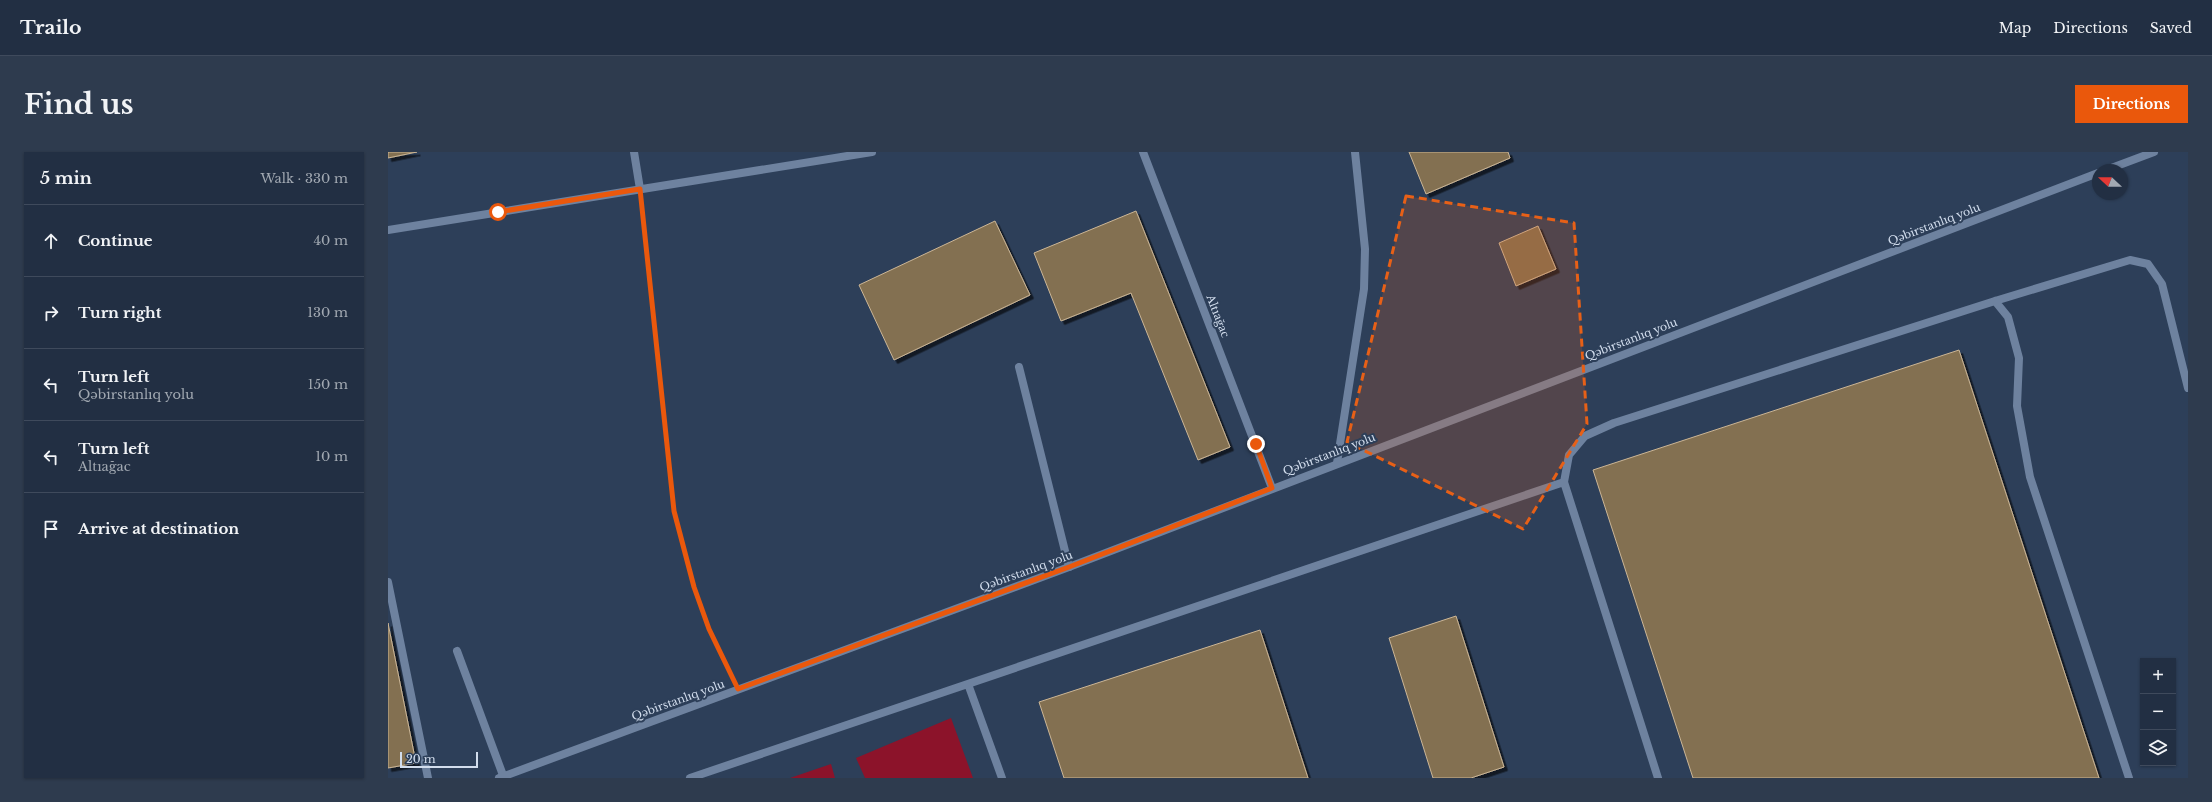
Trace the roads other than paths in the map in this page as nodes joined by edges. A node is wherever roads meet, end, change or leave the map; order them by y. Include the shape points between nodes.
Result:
1 (634, 152) edge
2 (872, 152) edge
3 (1143, 152) edge
4 (1354, 152) edge
5 (2154, 152) edge
6 (2122, 164) edge
7 (2092, 175) edge
8 (640, 189) junction
9 (388, 230) edge
10 (1995, 301) junction
11 (1019, 367) dead end
12 (2188, 388) edge
13 (1337, 463) junction
14 (1564, 482) junction
15 (1272, 488) junction
16 (1069, 567) junction
17 (388, 582) edge
18 (458, 651) dead end
19 (968, 684) junction
20 (502, 777) edge
21 (428, 778) edge
22 (690, 778) edge
23 (1002, 778) edge
24 (1658, 778) edge
25 (2129, 778) edge

1 - 8 street
2 - 8 street
3 - 15 street, Altıağac
4 - 13 street via 1365,249 1364,289
5 - 6 street
7 - 13 street, Qəbirstanlıq yolu
8 - 9 street
10 - 12 street via 2130,260 2148,264 2162,284
10 - 14 street via 1614,423 1585,436 1569,455
10 - 25 street via 2008,317 2019,358 2017,406 2030,477
11 - 16 street
13 - 15 street, Qəbirstanlıq yolu
14 - 19 street
14 - 24 street
15 - 16 street, Qəbirstanlıq yolu
16 - 20 street, Qəbirstanlıq yolu
17 - 21 street
18 - 20 street
19 - 22 street
19 - 23 street

